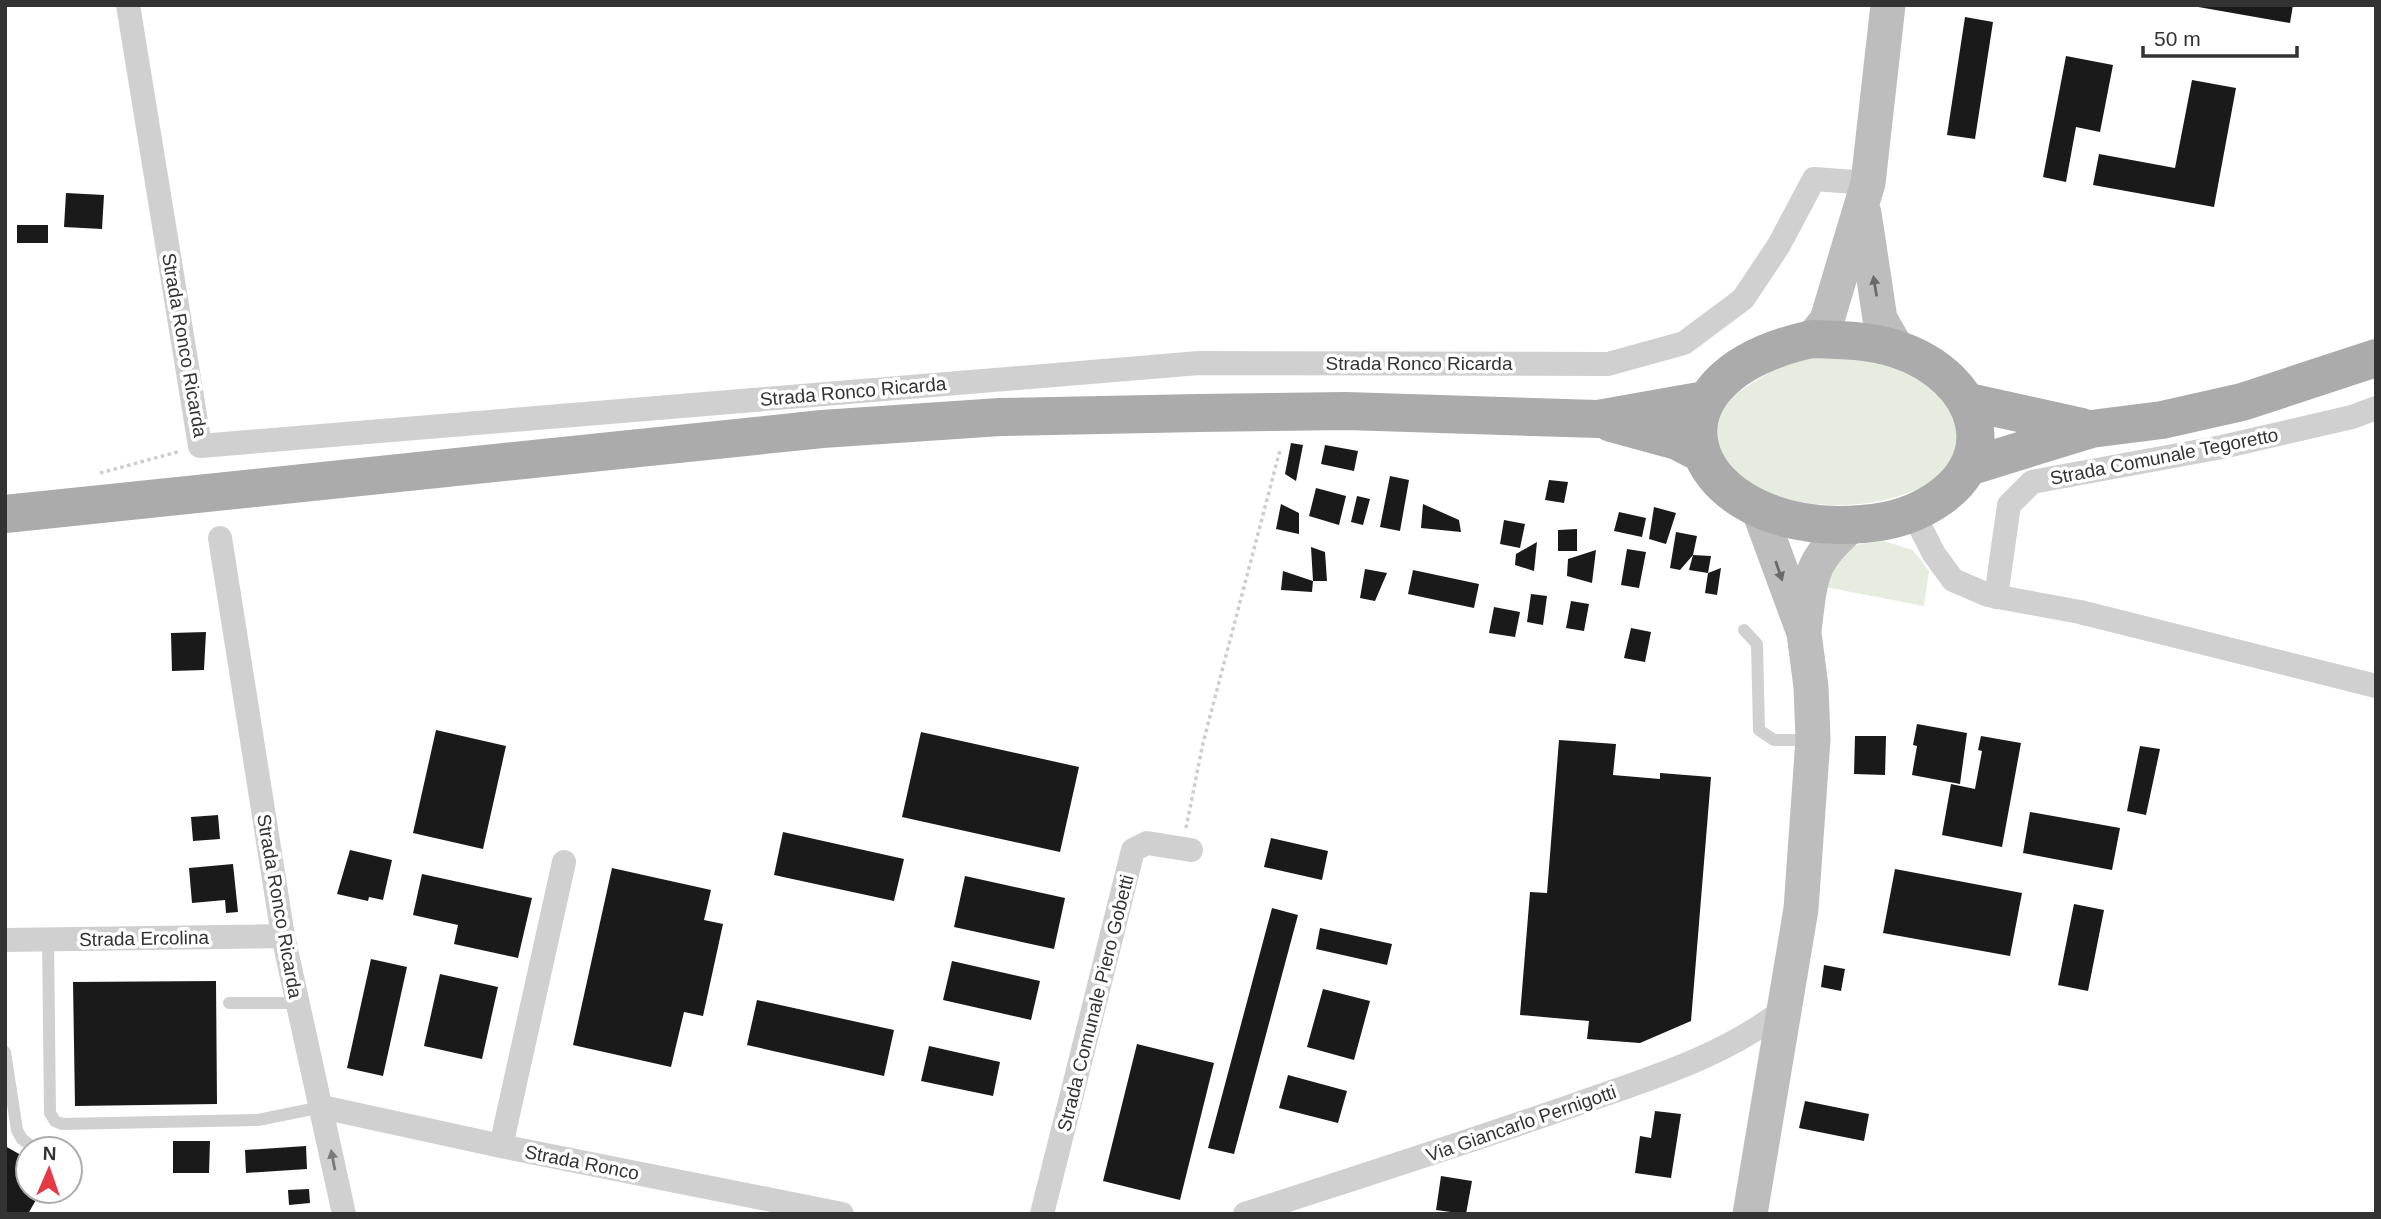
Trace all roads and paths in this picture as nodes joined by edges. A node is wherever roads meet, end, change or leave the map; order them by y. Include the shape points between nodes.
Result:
1 (128, 5) edge
2 (1888, 5) edge
3 (1865, 193) junction
4 (1812, 339) junction
5 (1897, 349) junction
6 (2376, 358) edge
7 (1705, 400) junction
8 (1969, 402) junction
9 (2376, 408) edge
10 (1598, 419) junction
11 (2091, 429) junction
12 (200, 446) junction
13 (1280, 450) dead end
14 (1700, 453) junction
15 (1968, 467) junction
16 (92, 475) dead end
17 (1758, 508) junction
18 (5, 513) edge
19 (1913, 513) junction
20 (1852, 525) junction
21 (219, 538) dead end
22 (1996, 597) junction
23 (1744, 630) dead end
24 (1804, 634) junction
25 (2376, 686) edge
26 (1813, 739) junction
27 (1186, 849) joint
28 (564, 862) dead end
29 (282, 936) junction
30 (48, 939) junction
31 (5, 940) edge
32 (229, 1003) dead end
33 (298, 1003) junction
34 (1786, 1008) junction
35 (5, 1052) edge
36 (322, 1107) junction
37 (20, 1135) edge
38 (500, 1146) junction
39 (344, 1214) edge
40 (842, 1214) edge
41 (1042, 1214) edge
42 (1245, 1214) edge
43 (1750, 1214) edge

1 - 12 street, Strada Ronco Ricarda
2 - 3 main road
3 - 4 main road via 1827,320
5 -> 3 main road via 1880,319
3 - 12 street, Strada Ronco Ricarda via 1814,179 1743,299 1684,343 1608,364 1199,363
4 - 5 main road via 1853,340
4 - 7 main road via 1779,346 1745,361
5 - 8 main road via 1932,367
6 - 11 main road via 2242,402 2162,420
7 - 10 main road
7 - 14 main road via 1699,420
8 - 11 main road
8 - 15 main road via 1975,445
9 - 22 street, Strada Comunale Tegoretto via 2222,447 2032,482 2009,505
10 - 14 main road via 1677,441
10 - 18 main road via 1346,411 1000,417 822,429
11 - 15 main road
12 - 16 path
13 - 27 path via 1203,743
14 - 17 main road via 1712,473
15 - 19 main road via 1936,502
17 - 20 main road via 1786,519
17 -> 24 main road
19 - 20 main road
19 - 22 street via 1953,580
20 - 24 main road via 1819,557 1809,590
21 - 29 street, Strada Ronco Ricarda
22 - 25 street via 2080,612
23 - 26 lane via 1757,644 1759,730 1774,740
24 - 26 main road
26 - 34 main road via 1802,897
27 - 41 street, Strada Comunale Piero Gobetti via 1147,843 1133,850
28 - 38 street
29 - 30 street, Strada Ercolina
29 - 33 street, Strada Ronco Ricarda
30 - 31 street, Strada Ercolina
30 - 36 lane via 50,1113 55,1121 258,1120
32 - 33 lane
33 - 36 street, Strada Ronco Ricarda
34 - 42 street, Via Giancarlo Pernigotti via 1757,1031 1707,1057 1471,1141
34 - 43 main road
35 - 37 lane
36 - 38 street, Strada Ronco
39 -> 36 street, Strada Ronco Ricarda
38 - 40 street, Strada Ronco

